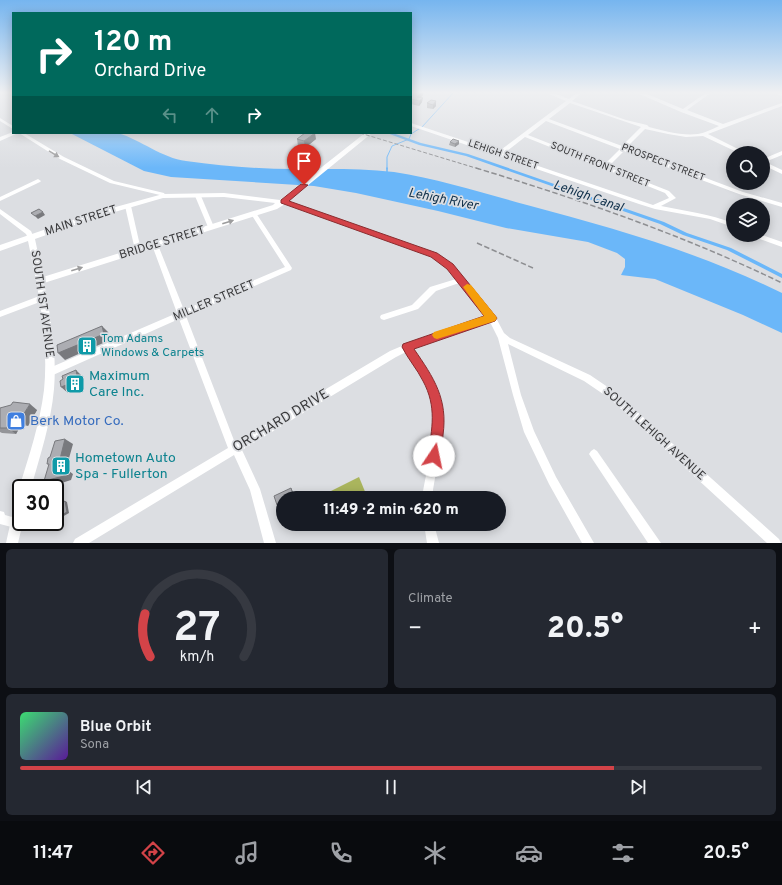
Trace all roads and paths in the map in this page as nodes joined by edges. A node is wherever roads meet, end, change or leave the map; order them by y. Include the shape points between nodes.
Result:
1 (619, 117) edge
2 (698, 117) edge
3 (746, 117) edge
4 (0, 119) edge
5 (545, 119) joint
6 (412, 124) edge
7 (645, 126) junction
8 (723, 126) junction
9 (12, 127) edge
10 (13, 134) edge
11 (23, 134) edge
12 (368, 134) edge
13 (704, 134) junction
14 (524, 135) junction
15 (0, 139) edge
16 (729, 146) edge
17 (624, 148) junction
18 (782, 153) edge
19 (499, 154) junction
20 (770, 159) edge
21 (770, 166) edge
22 (605, 167) junction
23 (782, 172) edge
24 (38, 181) dead end
25 (163, 196) junction
26 (198, 196) junction
27 (0, 199) edge
28 (283, 202) junction
29 (782, 205) edge
30 (128, 206) junction
31 (655, 207) junction
32 (0, 211) edge
33 (254, 214) junction
34 (726, 223) edge
35 (211, 227) junction
36 (31, 238) junction
37 (770, 240) edge
38 (155, 245) junction
39 (782, 245) edge
40 (0, 248) edge
41 (138, 250) junction
42 (461, 280) junction
43 (40, 281) junction
44 (42, 298) junction
45 (0, 314) edge
46 (181, 315) junction
47 (384, 317) dead end
48 (492, 318) junction
49 (501, 335) junction
50 (407, 347) junction
51 (50, 372) junction
52 (235, 449) junction
53 (594, 454) dead end
54 (27, 479) edge
55 (428, 491) edge
56 (0, 516) edge
57 (0, 519) edge
58 (12, 522) edge
59 (14, 531) edge
60 (430, 531) edge
61 (12, 543) edge
62 (79, 543) edge
63 (270, 543) edge
64 (433, 543) edge
65 (588, 543) edge
66 (654, 543) edge
67 (775, 543) edge

1 - 7 street
2 - 8 street
3 - 8 street
4 - 9 street
5 - 14 street
5 - 17 street, PROSPECT STREET
6 - 19 street, LEHIGH STREET
7 - 13 street via 684,136
7 - 17 street
8 - 13 street
10 - 15 street
11 -> 25 street via 62,158 112,182
12 - 28 main road, BRIDGE STREET
13 - 16 street
14 - 19 street
14 - 22 street, SOUTH FRONT STREET
17 - 22 street
17 - 29 street, PROSPECT STREET via 741,193
18 - 20 street
19 - 31 street, LEHIGH STREET
21 - 23 street
22 - 31 street, SOUTH FRONT STREET via 667,192 673,198
24 - 27 street
25 - 26 main road, SOUTH LEHIGH AVENUE
25 - 30 main road, MAIN STREET
26 - 28 main road, SOUTH LEHIGH AVENUE via 237,196
26 - 35 street
28 - 33 main road, BRIDGE STREET
28 - 42 street, SOUTH LEHIGH AVENUE via 424,250 442,260
30 - 36 main road, MAIN STREET
30 - 41 street
31 - 34 street, LEHIGH STREET via 697,213
32 - 36 street via 30,234
35 -> 33 main road, BRIDGE STREET
33 - 46 street, MILLER STREET via 289,268
35 - 38 main road, BRIDGE STREET
36 - 40 main road, MAIN STREET
36 - 43 main road, SOUTH 1ST AVENUE
37 - 39 street
38 - 41 main road, BRIDGE STREET
38 - 46 street
43 -> 41 main road, BRIDGE STREET
42 - 47 street via 433,289 415,306
42 - 48 street, SOUTH LEHIGH AVENUE
43 - 44 main road, SOUTH 1ST AVENUE
44 - 45 street
44 - 51 main road, SOUTH 1ST AVENUE
46 - 51 street, MILLER STREET
46 - 52 street
48 - 49 street, SOUTH LEHIGH AVENUE
48 - 50 street, ORCHARD DRIVE
49 - 65 street via 529,432
49 - 67 street, SOUTH LEHIGH AVENUE via 516,345 587,378 612,395
50 - 52 street, ORCHARD DRIVE
50 - 55 street via 432,387 439,410 439,431
51 - 54 main road, SOUTH 1ST AVENUE via 46,410
52 - 62 street, ORCHARD DRIVE
52 - 63 street via 254,489
53 - 66 street
56 - 57 street
57 - 58 street
59 - 61 main road
60 - 64 street

